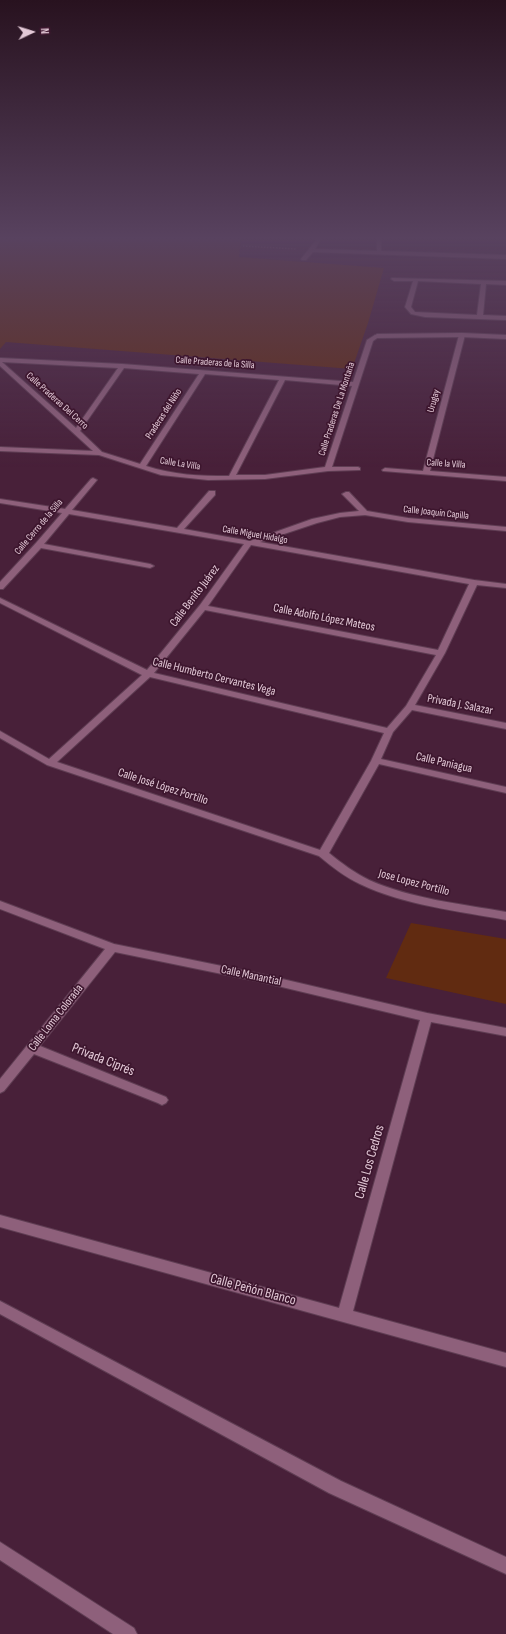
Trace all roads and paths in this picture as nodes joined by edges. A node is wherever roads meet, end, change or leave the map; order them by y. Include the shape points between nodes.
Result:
1 (422, 315) edge
2 (480, 317) joint
3 (506, 318) edge
4 (462, 335) junction
5 (506, 336) edge
6 (0, 362) edge
7 (122, 366) junction
8 (203, 372) junction
9 (283, 378) junction
10 (356, 384) junction
11 (76, 432) junction
12 (0, 449) edge
13 (100, 453) junction
14 (142, 466) junction
15 (328, 469) junction
16 (358, 469) dead end
17 (385, 470) dead end
18 (426, 472) junction
19 (231, 478) junction
20 (506, 479) edge
21 (93, 480) dead end
22 (212, 493) dead end
23 (346, 494) dead end
24 (0, 501) edge
25 (66, 511) junction
26 (365, 513) junction
27 (506, 529) edge
28 (179, 531) junction
29 (248, 544) junction
30 (39, 545) junction
31 (150, 566) dead end
32 (474, 582) junction
33 (506, 586) edge
34 (0, 587) edge
35 (0, 600) edge
36 (204, 607) junction
37 (441, 653) junction
38 (148, 674) junction
39 (410, 707) junction
40 (506, 726) edge
41 (389, 731) junction
42 (0, 734) edge
43 (376, 761) junction
44 (50, 763) junction
45 (506, 790) edge
46 (323, 854) junction
47 (0, 905) edge
48 (506, 916) edge
49 (112, 948) junction
50 (427, 1017) junction
51 (506, 1032) edge
52 (33, 1048) junction
53 (0, 1088) edge
54 (162, 1100) dead end
55 (0, 1221) edge
56 (0, 1307) edge
57 (344, 1316) junction
58 (506, 1360) edge
59 (0, 1550) edge
60 (506, 1566) edge
61 (128, 1634) edge

1 - 2 street
2 - 3 street
4 - 5 street
4 - 10 street, Calle Praderas De La Montaña via 377,336 370,340
4 - 18 street, Urugay
6 - 7 street, Calle Praderas de la Silla
6 - 11 street, Calle Praderas Del Cerro
7 - 8 street, Calle Praderas de la Silla
7 - 11 street
8 - 9 street, Calle Praderas de la Silla
8 - 14 street, Praderas del Niño
9 - 10 street, Calle Praderas de la Silla
9 - 19 street
10 - 15 street, Calle Praderas De La Montaña
11 - 13 street, Calle Praderas Del Cerro
12 - 13 street, Calle La Villa
13 - 14 street, Calle La Villa
14 - 19 street, Calle La Villa via 161,473 181,476
15 - 16 street, Calle La Villa
15 - 19 street, Calle La Villa via 280,476
17 - 18 street, Calle la Villa
18 - 20 street, Calle la Villa
21 - 25 street, Calle Cerro de la Silla
22 - 28 street
23 - 26 street
24 - 25 street, Calle Miguel Hidalgo
25 - 28 street, Calle Miguel Hidalgo
25 - 30 street, Calle Cerro de la Silla
26 - 27 street, Calle Joaquín Capilla via 415,521
26 - 29 street via 314,520
28 - 29 street, Calle Miguel Hidalgo
29 - 32 street, Calle Miguel Hidalgo
29 - 36 street, Calle Benito Juárez
30 - 31 street
30 - 34 street, Calle Cerro de la Silla
32 - 33 street, Calle Miguel Hidalgo
32 - 37 street
35 - 38 street, Calle Humberto Cervantes Vega
36 - 37 street, Calle Adolfo López Mateos
36 - 38 street, Calle Benito Juárez
37 - 39 street
38 - 41 street, Calle Humberto Cervantes Vega
38 - 44 street, Calle Benito Juárez
39 - 40 street, Privada J. Salazar
39 - 41 street
41 - 43 street
42 - 44 street, Calle José López Portillo
43 - 45 street, Calle Paniagua
43 - 46 street
44 - 46 street, Calle José López Portillo
46 - 48 street, Jose Lopez Portillo via 346,872 371,885 432,903
47 - 49 street, Calle Manantial
49 - 50 street, Calle Manantial via 261,978
49 - 52 street, Calle Loma Colorada
50 - 51 street, Calle Manantial
50 - 57 street, Calle Los Cedros
52 - 53 street, Calle Loma Colorada
52 - 54 street, Privada Ciprés
55 - 57 street, Calle Peñón Blanco
56 - 60 street via 335,1487
57 - 58 street, Calle Peñón Blanco
59 - 61 street

